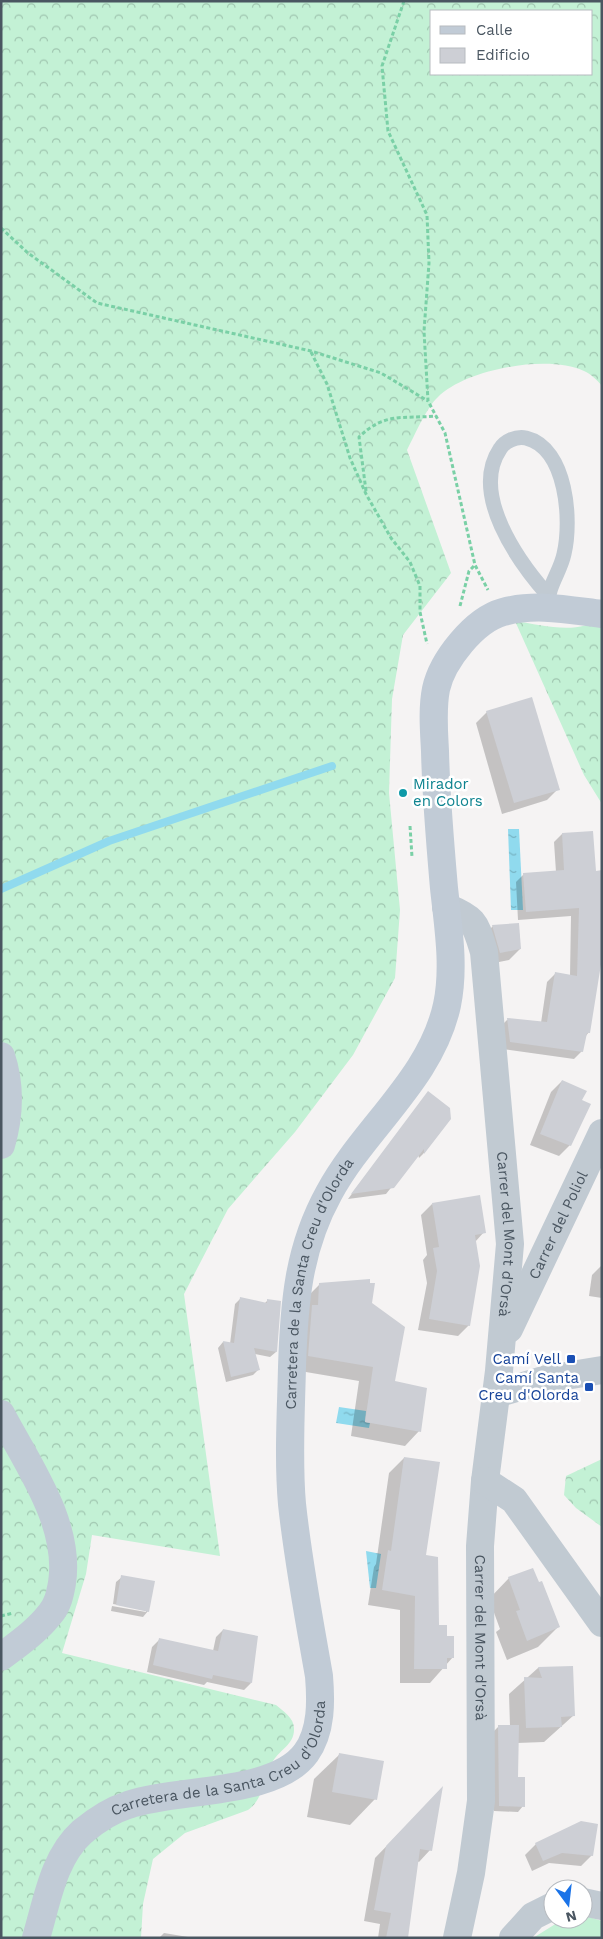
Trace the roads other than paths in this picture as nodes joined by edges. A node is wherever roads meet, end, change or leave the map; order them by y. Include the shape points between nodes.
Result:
1 (548, 601) junction
2 (602, 614) edge
3 (446, 907) junction
4 (1, 1056) edge
5 (602, 1134) edge
6 (1, 1145) edge
7 (502, 1344) junction
8 (602, 1370) edge
9 (496, 1394) junction
10 (1, 1414) edge
11 (485, 1481) junction
12 (602, 1623) edge
13 (1, 1657) edge
14 (543, 1911) edge
15 (36, 1938) edge
16 (457, 1938) edge
17 (513, 1938) edge

1 - 1 lane via 511,546 491,491 490,474 494,460 500,448 510,440 523,438 535,441 547,450 563,487 568,534 564,557
1 - 2 main road, Carretera de la Santa Creu d'Olorda
1 - 3 main road, Carretera de la Santa Creu d'Olorda via 500,613 480,625 458,647 436,688 437,804
3 - 7 street, Carrer del Mont d'Orsà via 475,923 488,977 510,1244
3 - 15 main road, Carretera de la Santa Creu d'Olorda via 451,962 448,1002 440,1032 427,1059 347,1163 328,1194 310,1233 299,1271 294,1309 290,1446 292,1502 322,1701 316,1730 306,1753 286,1770 259,1782 128,1804 82,1832 67,1848 55,1875
4 - 6 main road via 10,1092
5 - 7 street, Carrer del Poliol
7 - 9 street, Carrer del Mont d'Orsà
8 - 9 street
9 - 11 street, Carrer del Mont d'Orsà
10 - 13 main road via 54,1515 63,1547 64,1568 59,1600 50,1614
11 - 12 street via 514,1500
11 - 16 street, Carrer del Mont d'Orsà via 480,1546 481,1801 471,1873
14 - 17 street via 533,1916

